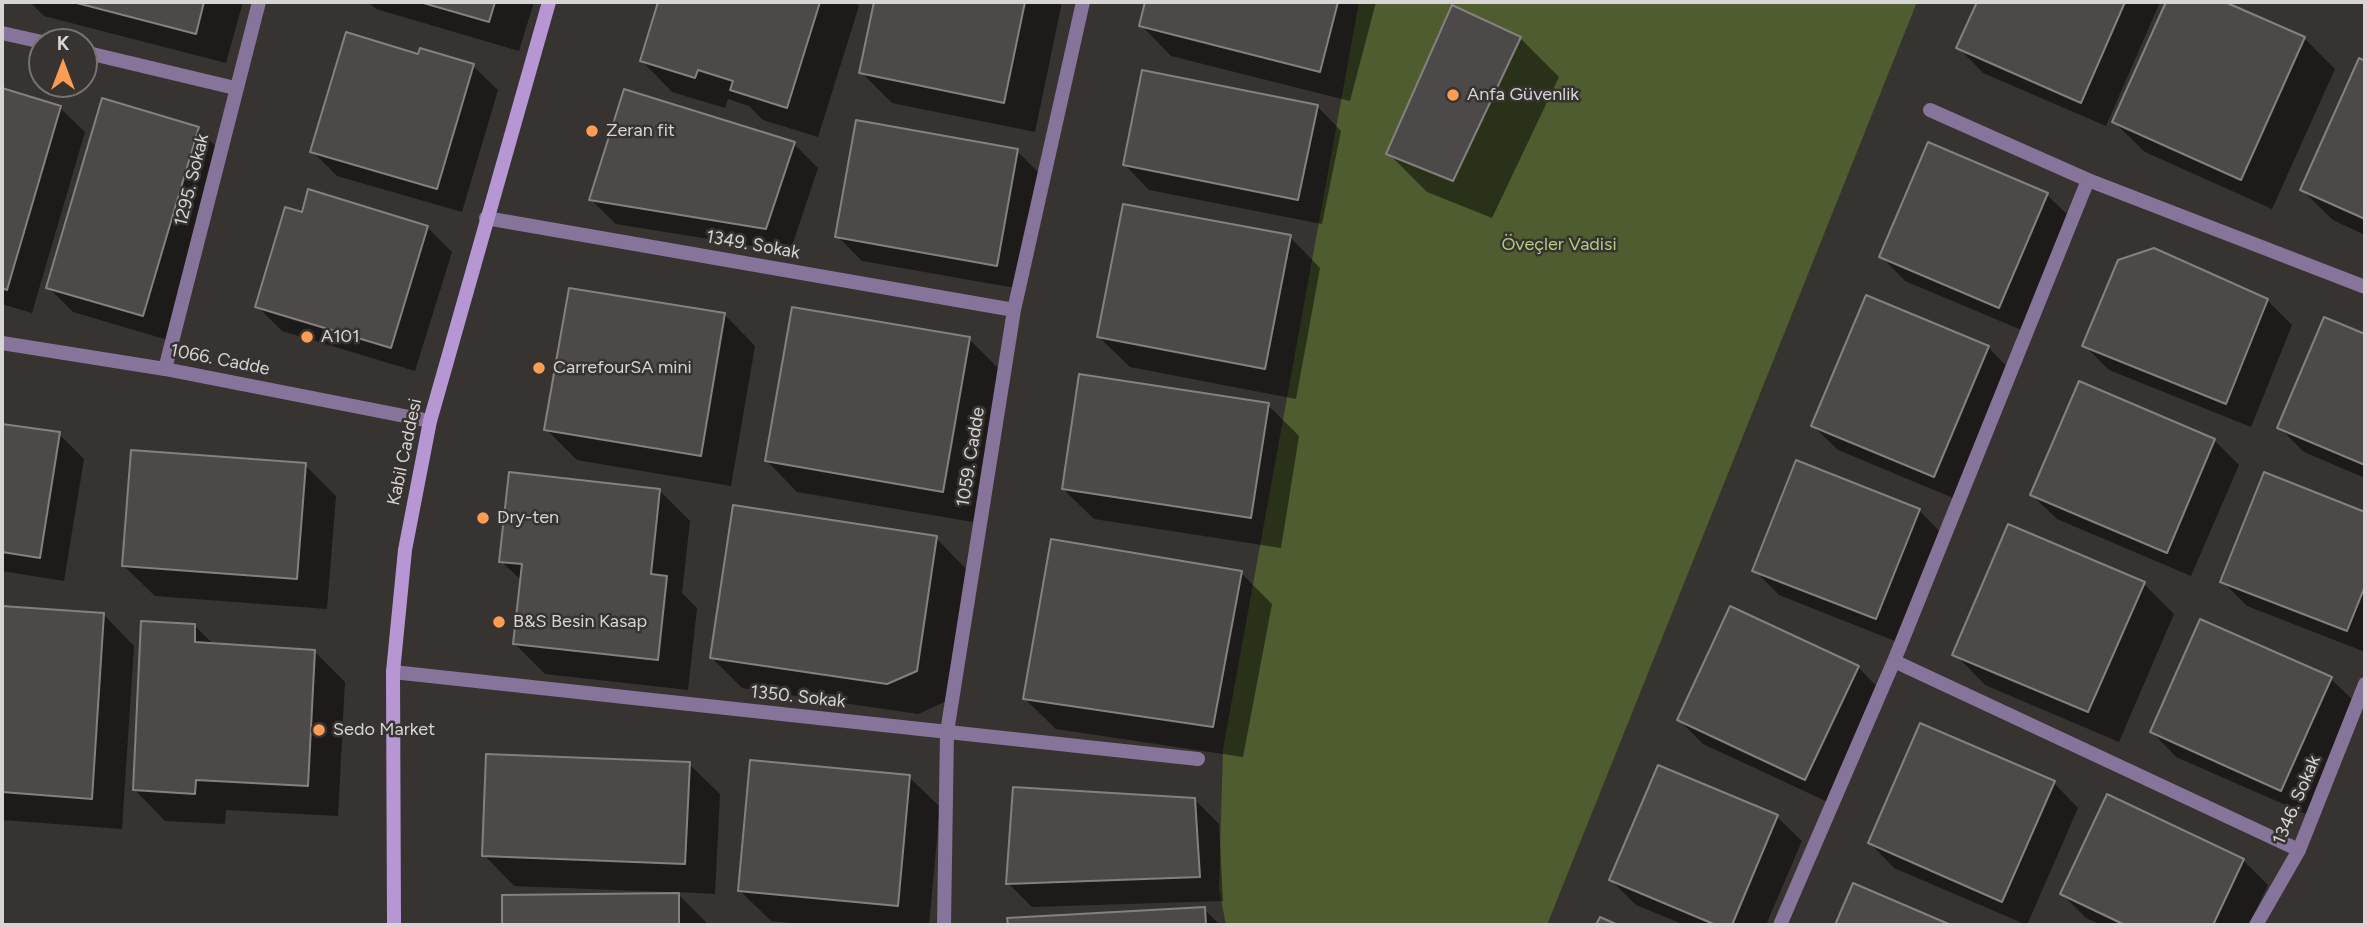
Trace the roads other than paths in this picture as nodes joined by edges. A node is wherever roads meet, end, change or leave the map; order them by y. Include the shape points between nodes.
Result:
1 (259, 2) edge
2 (549, 2) edge
3 (1083, 2) edge
4 (2, 33) edge
5 (28, 40) edge
6 (98, 55) edge
7 (235, 88) junction
8 (1930, 110) dead end
9 (2088, 180) junction
10 (486, 218) junction
11 (2365, 287) edge
12 (1014, 310) junction
13 (2, 343) edge
14 (165, 369) junction
15 (430, 421) junction
16 (1894, 661) junction
17 (393, 672) junction
18 (2365, 684) edge
19 (947, 732) junction
20 (1198, 759) dead end
21 (2299, 850) junction
22 (394, 925) edge
23 (944, 925) edge
24 (1780, 925) edge
25 (2256, 925) edge

1 - 7 street, 1295. Sokak
2 - 10 main road, Kabil Caddesi
3 - 12 street, 1059. Cadde
4 - 5 street
6 - 7 street
7 - 14 street, 1295. Sokak
8 - 9 street
9 - 11 street
9 - 16 street
10 - 12 street, 1349. Sokak
10 - 15 main road, Kabil Caddesi
12 - 19 street, 1059. Cadde
13 - 14 street, 1066. Cadde
14 - 15 street, 1066. Cadde
15 - 17 main road, Kabil Caddesi via 405,550
16 - 21 street
16 - 24 street
17 - 19 street, 1350. Sokak
17 - 22 main road, Kabil Caddesi
18 - 21 street, 1346. Sokak
19 - 20 street, 1350. Sokak
19 - 23 street, 1059. Cadde
21 - 25 street, 1346. Sokak

